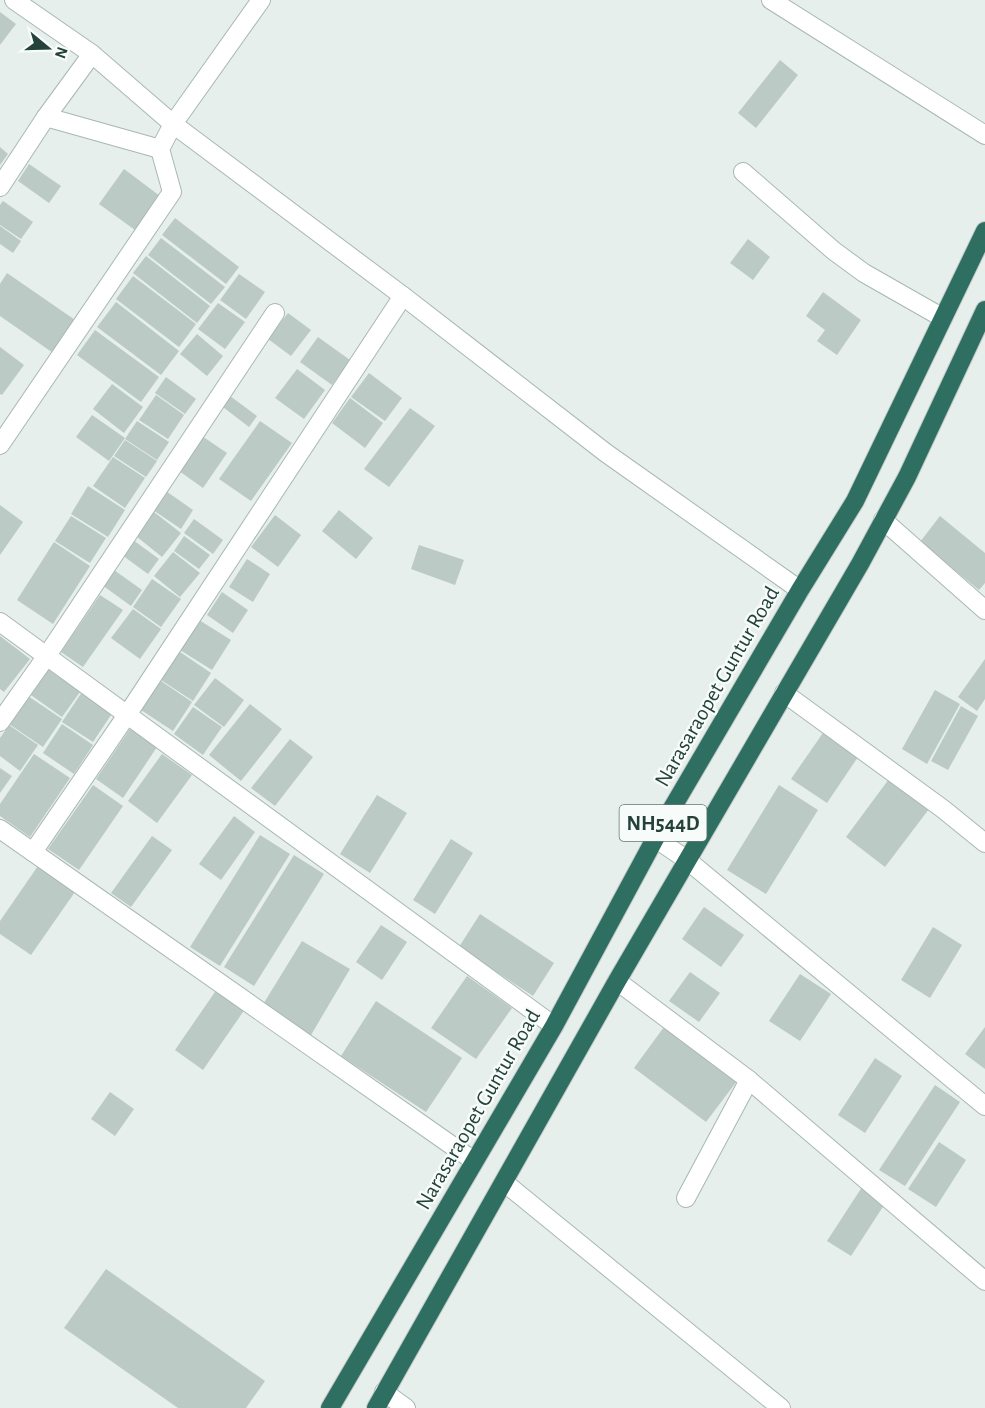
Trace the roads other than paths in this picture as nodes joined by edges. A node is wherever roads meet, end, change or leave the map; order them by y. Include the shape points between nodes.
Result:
1 (14, 0) edge
2 (261, 0) edge
3 (771, 0) edge
4 (92, 54) junction
5 (46, 117) junction
6 (173, 124) junction
7 (985, 135) edge
8 (160, 149) junction
9 (743, 172) dead end
10 (0, 187) edge
11 (985, 231) edge
12 (403, 296) junction
13 (985, 310) edge
14 (275, 313) dead end
15 (943, 318) junction
16 (0, 445) edge
17 (883, 520) junction
18 (800, 590) junction
19 (985, 610) edge
20 (0, 622) edge
21 (46, 657) junction
22 (784, 693) junction
23 (127, 715) junction
24 (0, 722) edge
25 (0, 829) edge
26 (655, 838) junction
27 (985, 843) edge
28 (33, 852) junction
29 (687, 860) junction
30 (617, 981) junction
31 (554, 1026) junction
32 (749, 1080) junction
33 (985, 1106) edge
34 (474, 1161) junction
35 (505, 1183) junction
36 (686, 1198) dead end
37 (985, 1281) edge
38 (380, 1400) edge
39 (330, 1408) edge
40 (406, 1408) edge
41 (781, 1408) edge

1 - 4 street
2 - 6 street
3 - 7 street
4 - 5 street
4 - 6 street
5 - 8 street
5 - 10 street
6 - 8 street
6 - 12 street
8 - 16 street via 172,192
9 - 15 street via 856,268
11 - 15 highway, Narasaraopet Guntur Road / NH544D
12 - 18 street via 606,453
12 - 23 street
13 - 17 highway, NH544D
14 - 21 street
15 - 18 highway, Narasaraopet Guntur Road / NH544D via 855,501
17 - 19 street
17 - 22 highway, NH544D
18 - 26 highway, Narasaraopet Guntur Road / NH544D
20 - 21 street
21 - 23 street
21 - 24 street
22 - 27 street
22 - 29 highway, NH544D
23 - 28 street
23 - 31 street
25 - 28 street
26 - 29 street
26 - 31 highway, Narasaraopet Guntur Road / NH544D
28 - 34 street
29 - 30 highway, NH544D
29 - 33 street
30 - 32 street
30 - 35 highway, NH544D
31 - 34 highway, Narasaraopet Guntur Road / NH544D
32 - 36 street
32 - 37 street
34 - 39 highway, Narasaraopet Guntur Road / NH544D
35 - 38 highway, NH544D
35 - 41 street
38 - 40 street

